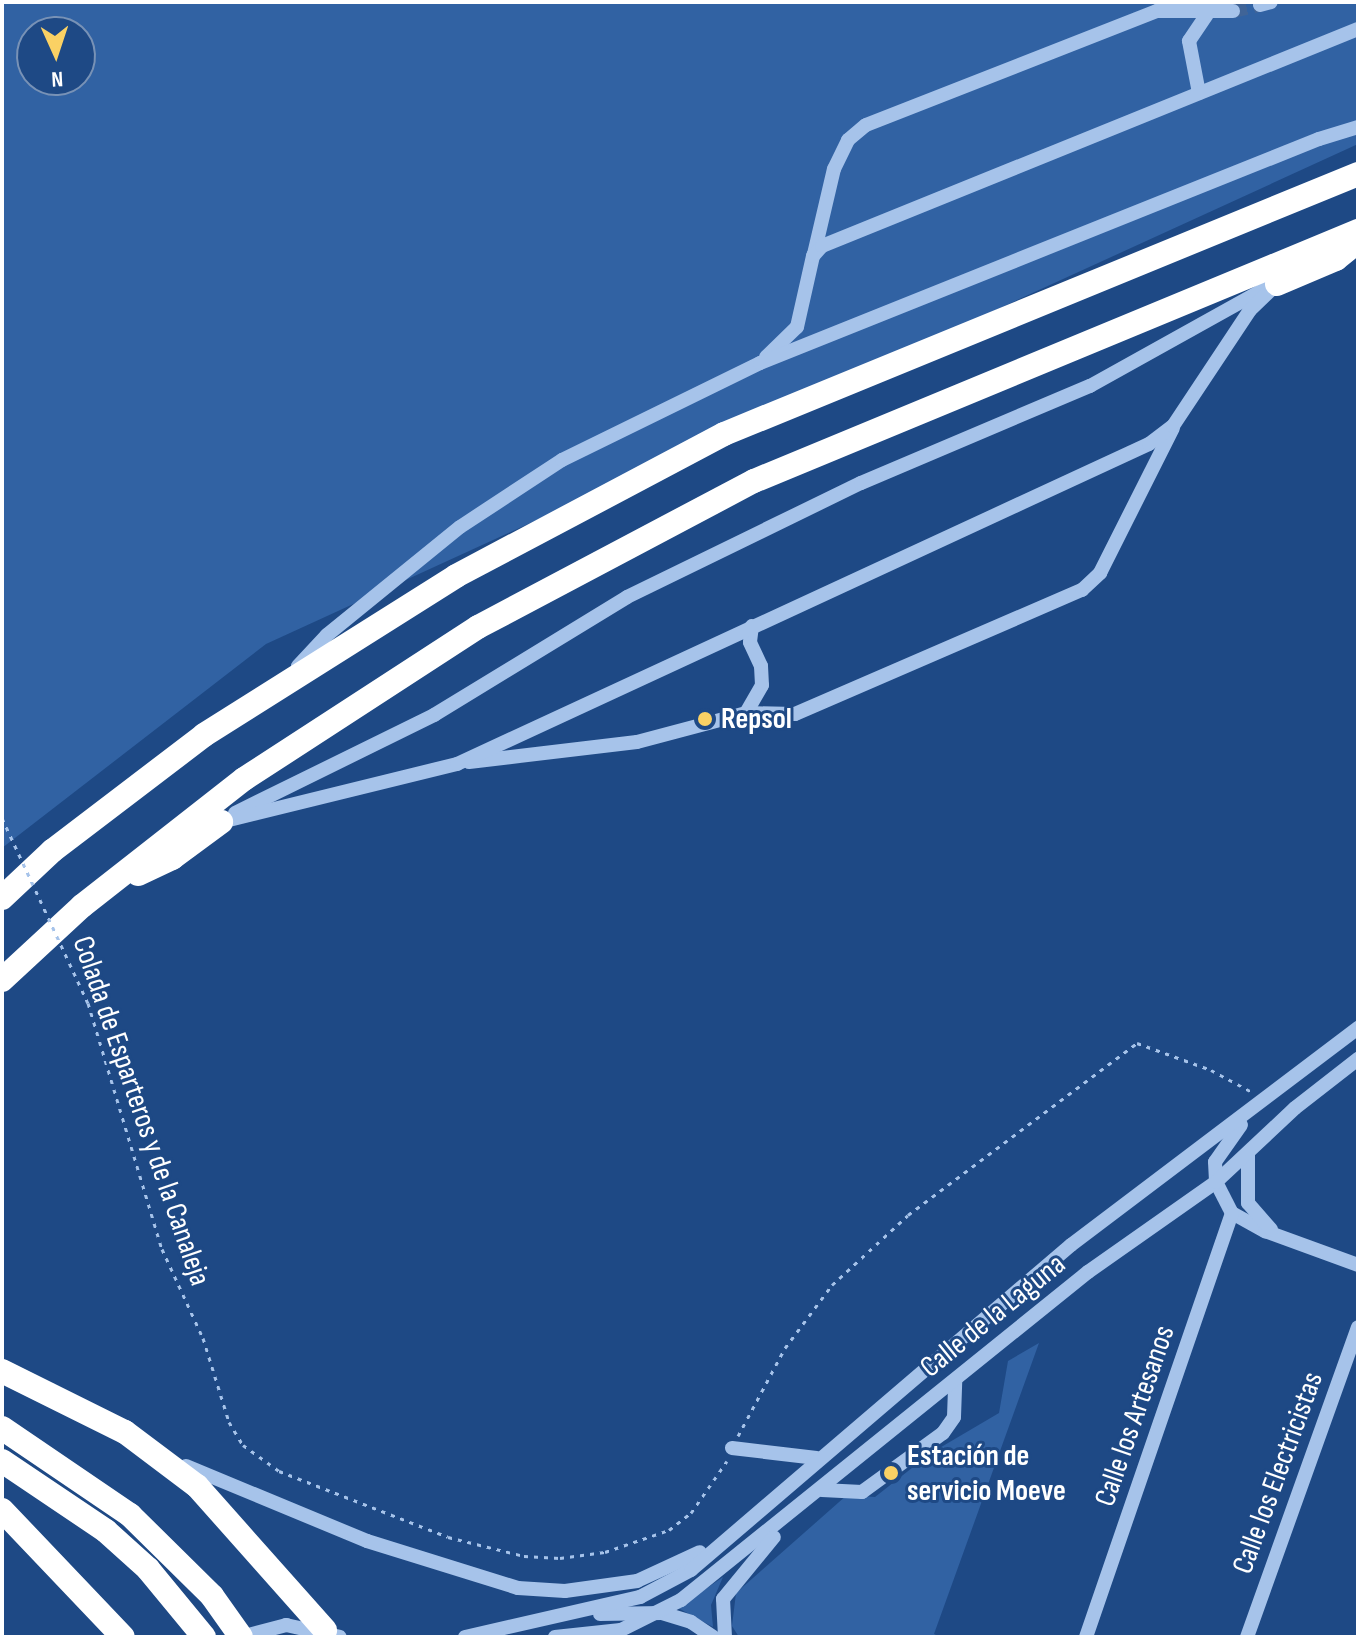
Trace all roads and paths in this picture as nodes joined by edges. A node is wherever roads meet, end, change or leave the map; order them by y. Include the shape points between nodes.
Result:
1 (1233, 11) tunnel mouth
2 (1207, 14) junction
3 (1358, 29) edge
4 (1199, 93) junction
5 (1358, 127) edge
6 (1358, 174) edge
7 (1358, 231) edge
8 (1358, 241) edge
9 (813, 256) junction
10 (1277, 284) junction
11 (760, 363) junction
12 (1173, 426) junction
13 (752, 626) junction
14 (278, 688) junction
15 (746, 713) junction
16 (457, 764) junction
17 (2, 818) edge
18 (221, 822) junction
19 (99, 892) junction
20 (2, 898) edge
21 (2, 980) edge
22 (1358, 1028) edge
23 (1358, 1059) edge
24 (1262, 1101) junction
25 (1248, 1155) junction
26 (1216, 1182) junction
27 (1232, 1213) junction
28 (1277, 1235) junction
29 (1358, 1265) edge
30 (1358, 1327) edge
31 (2, 1371) edge
32 (955, 1381) junction
33 (2, 1428) edge
34 (125, 1432) junction
35 (732, 1448) junction
36 (816, 1458) junction
37 (2, 1461) edge
38 (822, 1490) junction
39 (802, 1506) junction
40 (2, 1510) edge
41 (739, 1525) junction
42 (662, 1613) junction
43 (526, 1620) junction
44 (333, 1634) edge
45 (123, 1637) edge
46 (204, 1637) edge
47 (241, 1637) edge
48 (465, 1637) edge
49 (555, 1637) edge
50 (713, 1637) edge
51 (725, 1637) edge
52 (1086, 1637) edge
53 (1247, 1637) edge

1 - 2 street
2 - 4 street via 1189,41
2 - 9 street via 1157,11 866,125 848,140 834,169
3 - 4 street
4 - 9 street via 822,246
5 - 11 street
6 - 14 highway via 724,434 456,576
7 - 19 highway via 727,495 478,627 244,779
8 - 10 highway via 1336,259
9 - 11 street via 797,327
10 - 12 street via 1250,310
10 - 18 street via 1090,386 861,483 627,597 434,715
11 - 14 street via 562,460 460,527 327,635
12 - 13 street via 1149,444
12 - 15 street via 1100,573 1082,590 795,714
13 - 15 street via 750,642 761,666 762,685
13 - 16 street
14 - 20 highway via 204,735
15 - 16 street via 705,719 637,742
16 - 18 street
17 - 35 path, Colada de Esparteros y de la Canaleja, bridge via 88,1003 162,1249 203,1338 229,1422 243,1445 279,1471 448,1537 524,1556 605,1552 669,1530 691,1513
18 - 19 highway via 172,858
19 - 21 highway
22 - 24 street, Calle de la Laguna
23 - 25 street, Calle de la Laguna via 1295,1108
24 - 26 street via 1221,1148
24 - 35 path via 1211,1070 1137,1043 908,1215 832,1285 785,1348
24 - 36 street, Calle de la Laguna via 1071,1245
25 - 26 street, Calle de la Laguna
25 - 28 street via 1248,1203
26 - 27 street
26 - 32 street, Calle de la Laguna via 1088,1272
27 - 28 street
27 - 52 street, Calle los Artesanos
28 - 29 street
30 - 53 street, Calle los Electricistas
31 - 34 highway
32 - 38 street, Calle de la Laguna
32 - 38 street via 954,1417 943,1433 862,1492
33 - 47 highway, bridge via 130,1515 212,1596
34 - 41 street via 214,1481 367,1541 518,1588 565,1591 637,1581 688,1560
34 - 44 highway via 205,1494
35 - 36 street
36 - 41 street, Calle de la Laguna
37 - 46 highway via 106,1531
38 - 39 street, Calle de la Laguna
39 - 42 street, Calle de la Laguna
39 - 51 street via 731,1583 723,1599
40 - 45 highway
41 - 43 street via 691,1570 662,1588
42 - 43 street
42 - 49 street, Calle de la Laguna via 621,1630
42 - 50 street via 691,1622
43 - 48 street
44 - 47 street via 286,1625

